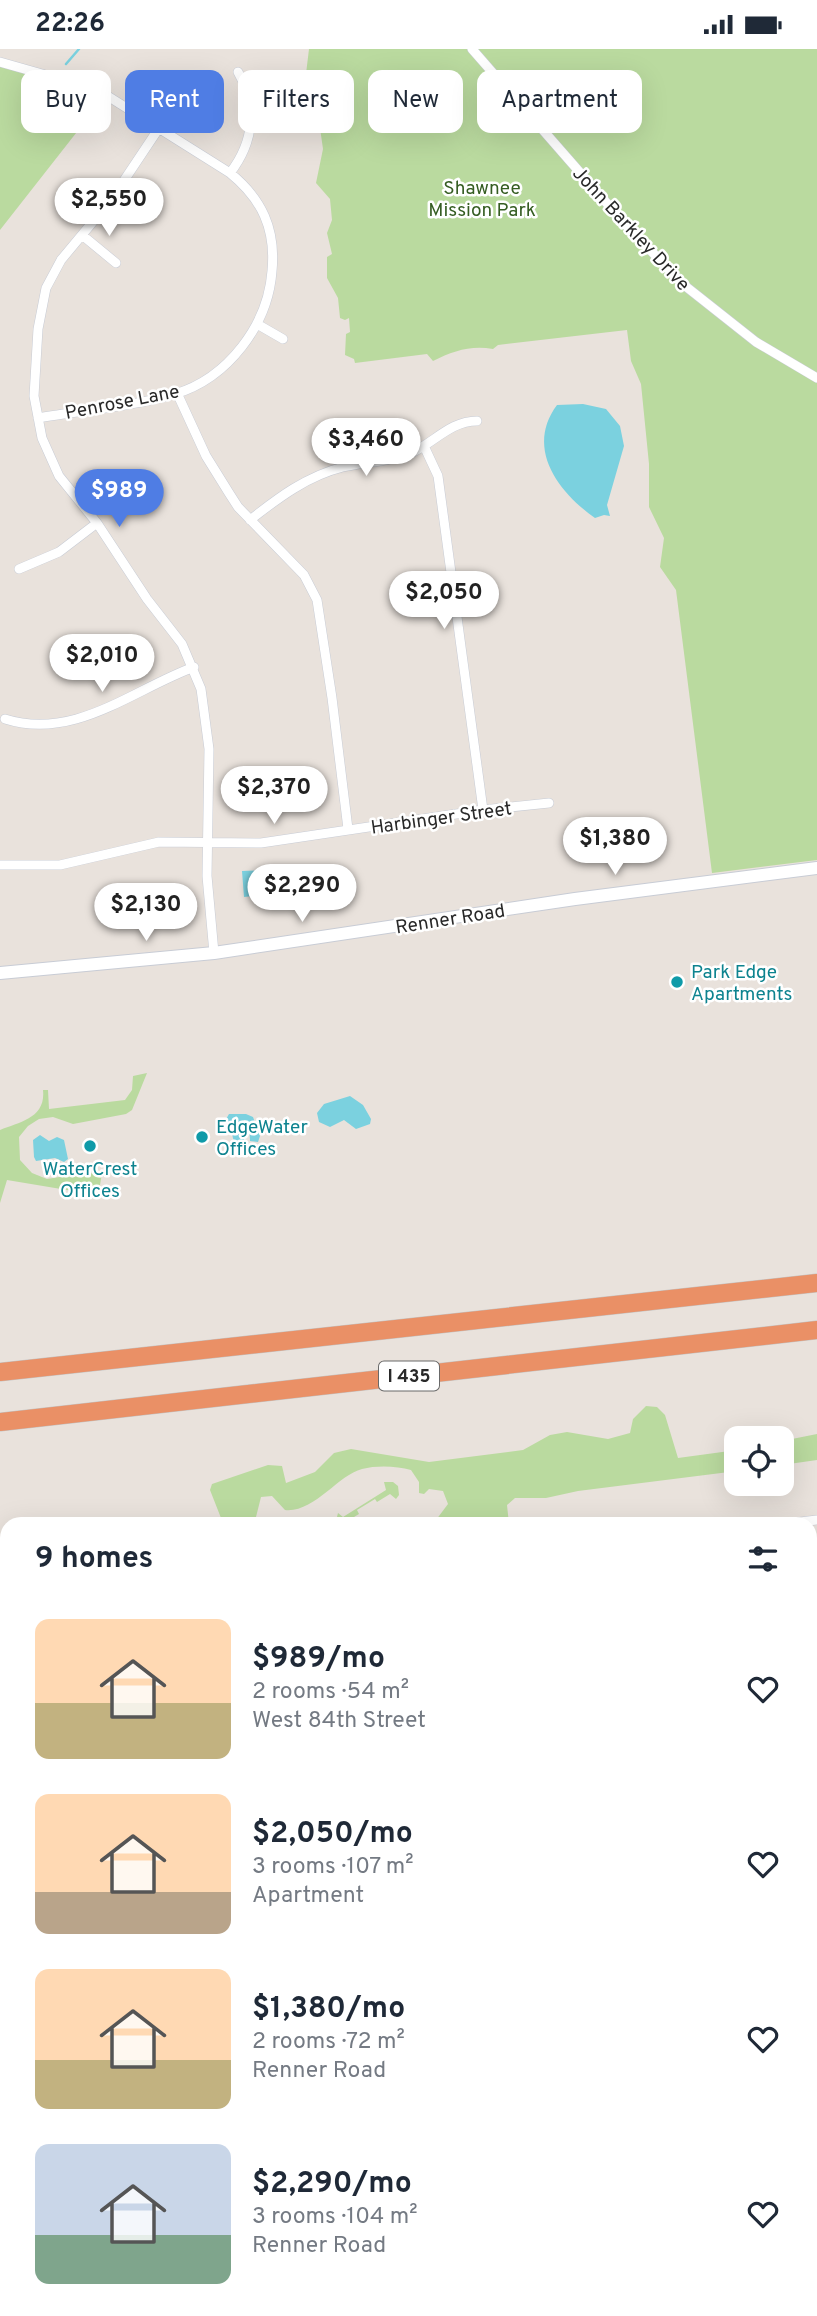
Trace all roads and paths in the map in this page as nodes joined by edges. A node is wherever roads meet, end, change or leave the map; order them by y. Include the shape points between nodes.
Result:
1 (472, 49) edge
2 (0, 62) edge
3 (125, 107) edge
4 (156, 133) edge
5 (167, 133) edge
6 (250, 133) edge
7 (230, 173) junction
8 (82, 235) junction
9 (116, 263) dead end
10 (257, 324) junction
11 (283, 338) dead end
12 (817, 378) edge
13 (177, 393) junction
14 (38, 418) junction
15 (477, 421) dead end
16 (424, 446) junction
17 (250, 520) junction
18 (97, 523) junction
19 (19, 569) dead end
20 (194, 667) junction
21 (5, 719) dead end
22 (549, 803) dead end
23 (483, 810) junction
24 (348, 829) junction
25 (207, 843) junction
26 (0, 865) edge
27 (817, 868) edge
28 (214, 953) junction
29 (0, 973) edge
30 (817, 1283) edge
31 (817, 1330) edge
32 (0, 1372) edge
33 (0, 1422) edge

1 - 12 street, John Barkley Drive via 684,285 755,342
2 - 3 street, Penrose Lane via 88,87
4 - 8 street
5 - 7 street, Penrose Lane
6 - 7 street
7 - 10 street, Penrose Lane via 260,203 270,236 272,280
8 - 9 street
8 - 14 street via 61,260 40,307 34,396
10 - 11 street
10 - 13 street, Penrose Lane via 243,346 215,372
13 - 14 street, Penrose Lane
13 - 17 street via 206,456
14 - 18 street via 41,438 59,476
15 - 16 street via 456,424
16 - 17 street via 395,459 344,467 310,479
16 - 23 street via 438,476
17 - 24 street via 303,575 317,600
18 - 19 street via 59,552
18 - 20 street
20 - 21 street via 74,721 34,724
20 - 25 street via 209,748
22 - 23 street, Harbinger Street
23 - 24 street, Harbinger Street
24 - 25 street, Harbinger Street via 261,843
25 - 26 street, Harbinger Street via 159,842 60,865
25 - 28 street
27 - 28 main road, Renner Road
28 - 29 main road, Renner Road
30 - 32 highway
31 - 33 highway, I 435

